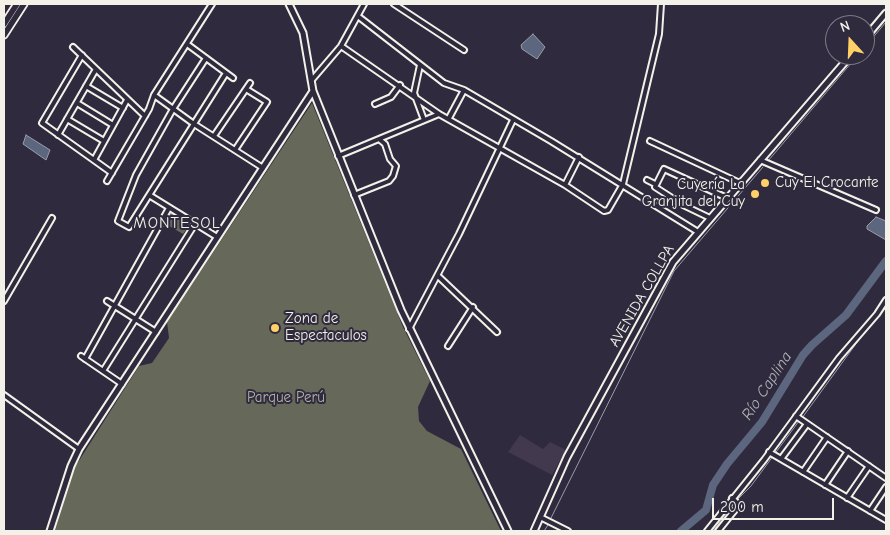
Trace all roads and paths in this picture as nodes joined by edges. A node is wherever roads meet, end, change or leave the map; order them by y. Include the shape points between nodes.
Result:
1 (17, 4) edge
2 (24, 4) edge
3 (212, 4) edge
4 (289, 4) edge
5 (364, 4) edge
6 (394, 4) edge
7 (661, 4) edge
8 (886, 13) edge
9 (359, 16) junction
10 (4, 24) edge
11 (875, 26) edge
12 (4, 35) edge
13 (187, 44) junction
14 (340, 46) junction
15 (73, 47) dead end
16 (464, 50) dead end
17 (82, 55) junction
18 (206, 58) junction
19 (420, 65) junction
20 (841, 65) edge
21 (96, 69) junction
22 (226, 73) junction
23 (233, 78) dead end
24 (311, 81) junction
25 (250, 83) dead end
26 (400, 85) junction
27 (86, 86) junction
28 (246, 89) junction
29 (464, 90) junction
30 (313, 91) junction
31 (154, 94) junction
32 (416, 97) junction
33 (127, 100) junction
34 (77, 102) junction
35 (375, 104) dead end
36 (123, 108) junction
37 (173, 109) junction
38 (439, 114) junction
39 (145, 116) junction
40 (449, 118) junction
41 (67, 119) junction
42 (424, 120) junction
43 (514, 120) junction
44 (113, 124) junction
45 (194, 124) junction
46 (58, 135) junction
47 (214, 136) junction
48 (379, 139) junction
49 (104, 141) junction
50 (650, 141) dead end
51 (502, 148) junction
52 (235, 150) junction
53 (338, 156) junction
54 (579, 157) junction
55 (94, 160) junction
56 (760, 160) junction
57 (263, 168) junction
58 (112, 173) junction
59 (647, 180) dead end
60 (107, 181) dead end
61 (740, 183) junction
62 (623, 184) junction
63 (655, 184) junction
64 (565, 185) junction
65 (149, 195) junction
66 (354, 196) junction
67 (727, 198) junction
68 (169, 208) junction
69 (876, 210) dead end
70 (52, 218) dead end
71 (710, 218) junction
72 (195, 224) junction
73 (698, 232) junction
74 (217, 238) junction
75 (438, 276) junction
76 (886, 300) edge
77 (107, 301) dead end
78 (4, 302) edge
79 (116, 306) junction
80 (472, 308) junction
81 (135, 319) junction
82 (409, 329) junction
83 (156, 332) junction
84 (497, 332) dead end
85 (448, 346) dead end
86 (103, 370) junction
87 (122, 384) junction
88 (4, 395) edge
89 (799, 418) junction
90 (807, 424) junction
91 (827, 437) junction
92 (79, 449) junction
93 (848, 451) junction
94 (773, 454) junction
95 (781, 459) junction
96 (869, 466) junction
97 (802, 472) junction
98 (886, 478) edge
99 (825, 484) junction
100 (886, 487) edge
101 (847, 498) junction
102 (735, 500) junction
103 (870, 511) junction
104 (886, 513) edge
105 (540, 517) junction
106 (884, 519) edge
107 (50, 531) edge
108 (508, 531) edge
109 (534, 531) edge
110 (568, 531) edge
111 (707, 531) edge
112 (718, 531) edge

1 - 10 highway
2 - 12 highway
3 - 13 street
4 - 24 main road via 303,33
5 - 9 street
6 - 16 street
7 - 62 street via 659,34
8 - 11 main road
9 - 14 street
9 - 19 street
13 - 18 street
13 - 31 street
14 - 24 street
14 - 26 street
15 - 17 street
17 - 21 street
17 - 46 street via 42,123
18 - 22 street
18 - 37 street
19 - 29 street via 452,87
19 - 32 street
20 - 56 main road, AVENIDA COLLPA
21 - 27 street
21 - 33 street
22 - 23 street
22 - 45 street
24 - 30 main road
25 - 28 street
26 - 32 street
26 - 35 street via 391,97
27 - 34 street
27 - 36 street
28 - 47 street
28 - 52 street via 266,102
29 - 40 street
29 - 43 street
30 - 53 main road
30 - 57 main road
31 - 37 street
31 - 39 street
32 - 38 street
32 - 42 street
33 - 36 street
33 - 39 street
34 - 41 street
34 - 44 street
36 - 44 street
37 - 45 street
37 - 65 street via 136,175 118,221 129,227
38 - 40 street
38 - 42 street
39 - 58 street
40 - 51 street
41 - 46 street
41 - 49 street
42 - 48 street
43 - 51 street
43 - 54 street
44 - 49 street
45 - 47 street
45 - 65 street
46 - 55 street
47 - 52 street
48 - 53 street
48 - 66 street via 395,164 393,176 389,181
49 - 55 street
50 - 61 street
51 - 64 street
51 - 75 street
52 - 57 street
53 - 66 main road
54 - 62 street
54 - 64 street
55 - 58 street
56 - 61 main road, AVENIDA COLLPA
56 - 69 street
57 - 74 main road
58 - 60 street
59 - 63 street
61 - 67 main road, AVENIDA COLLPA
62 - 64 street via 608,210 604,211
62 - 73 street
63 - 67 street via 666,169
63 - 71 street via 656,188 683,205
65 - 68 street
66 - 82 main road
67 - 71 main road, AVENIDA COLLPA
68 - 72 street
68 - 79 street
70 - 78 street
71 - 73 main road, AVENIDA COLLPA
72 - 74 street
72 - 81 street
73 - 105 main road, AVENIDA COLLPA via 668,270 566,457
74 - 83 main road
75 - 80 street
75 - 82 street
76 - 89 street via 839,358
77 - 79 street
79 - 81 street
79 - 86 street via 83,357
80 - 84 street
80 - 85 street
81 - 83 street
81 - 86 street
82 - 108 main road
83 - 87 main road
86 - 87 street
87 - 92 main road
88 - 92 street
89 - 90 street
89 - 94 street
90 - 91 street
90 - 95 street
91 - 93 street
91 - 97 street
92 - 107 main road
93 - 96 street
93 - 99 street
94 - 95 street
94 - 102 street
95 - 97 street
96 - 98 street
96 - 101 street
97 - 99 street
99 - 101 street
100 - 103 street
101 - 103 street
102 - 111 street
102 - 112 street via 739,505
103 - 106 street
104 - 106 street
105 - 109 main road, AVENIDA COLLPA
105 - 110 street

